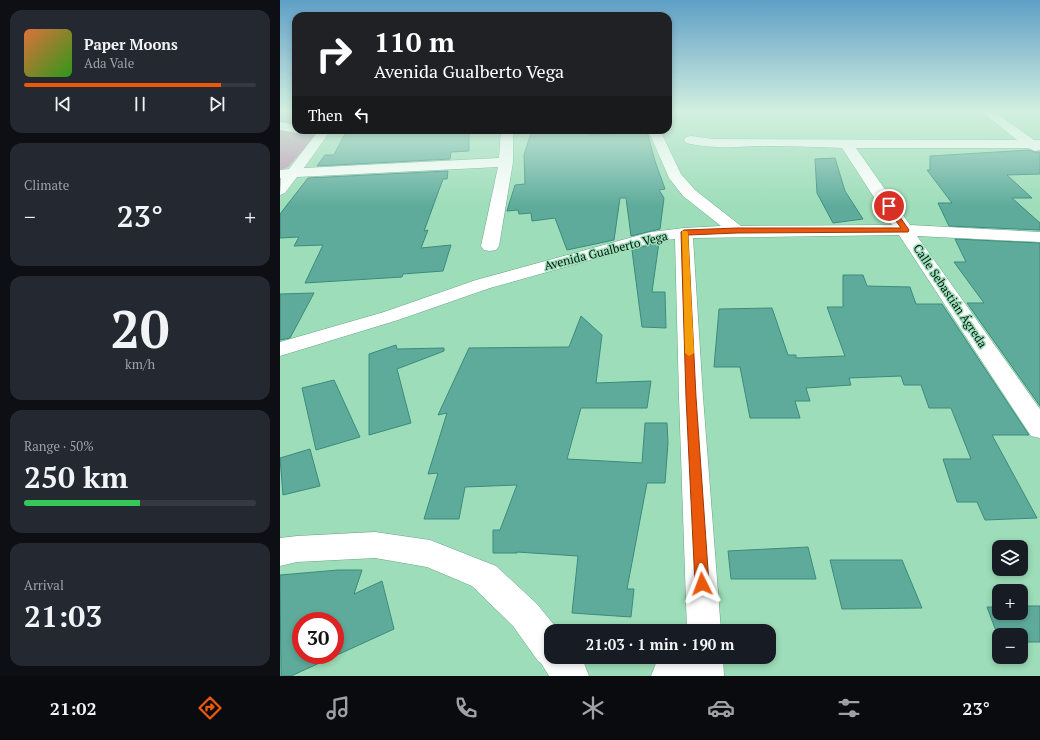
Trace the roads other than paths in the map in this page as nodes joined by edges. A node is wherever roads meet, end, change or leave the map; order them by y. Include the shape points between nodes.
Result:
1 (313, 144) edge
2 (507, 144) edge
3 (660, 144) edge
4 (838, 144) edge
5 (846, 144) junction
6 (1037, 146) edge
7 (506, 162) junction
8 (287, 174) edge
9 (280, 190) edge
10 (737, 230) junction
11 (906, 230) junction
12 (684, 232) junction
13 (1040, 237) edge
14 (490, 246) dead end
15 (280, 349) edge
16 (1040, 429) edge
17 (280, 552) edge
18 (704, 624) edge
19 (544, 640) edge
20 (562, 664) edge
21 (686, 664) edge
22 (706, 664) edge
23 (571, 676) edge
24 (669, 676) edge
25 (706, 676) edge

1 - 8 street
2 - 7 street
3 - 10 street via 674,175 689,193
4 - 5 street
5 - 6 street
5 - 11 street, Calle Sebastián Ágreda
7 - 8 street
7 - 14 street
8 - 9 street
10 - 11 street, Avenida Gualberto Vega
10 - 12 street, Avenida Gualberto Vega
11 - 13 street, Avenida Gualberto Vega
11 - 16 street, Calle Sebastián Ágreda
12 - 15 street, Avenida Gualberto Vega via 656,236 482,284 391,316
12 - 18 street
17 - 19 street via 375,545 430,554 484,576 525,615
20 - 23 street
21 - 24 street
22 - 25 street

